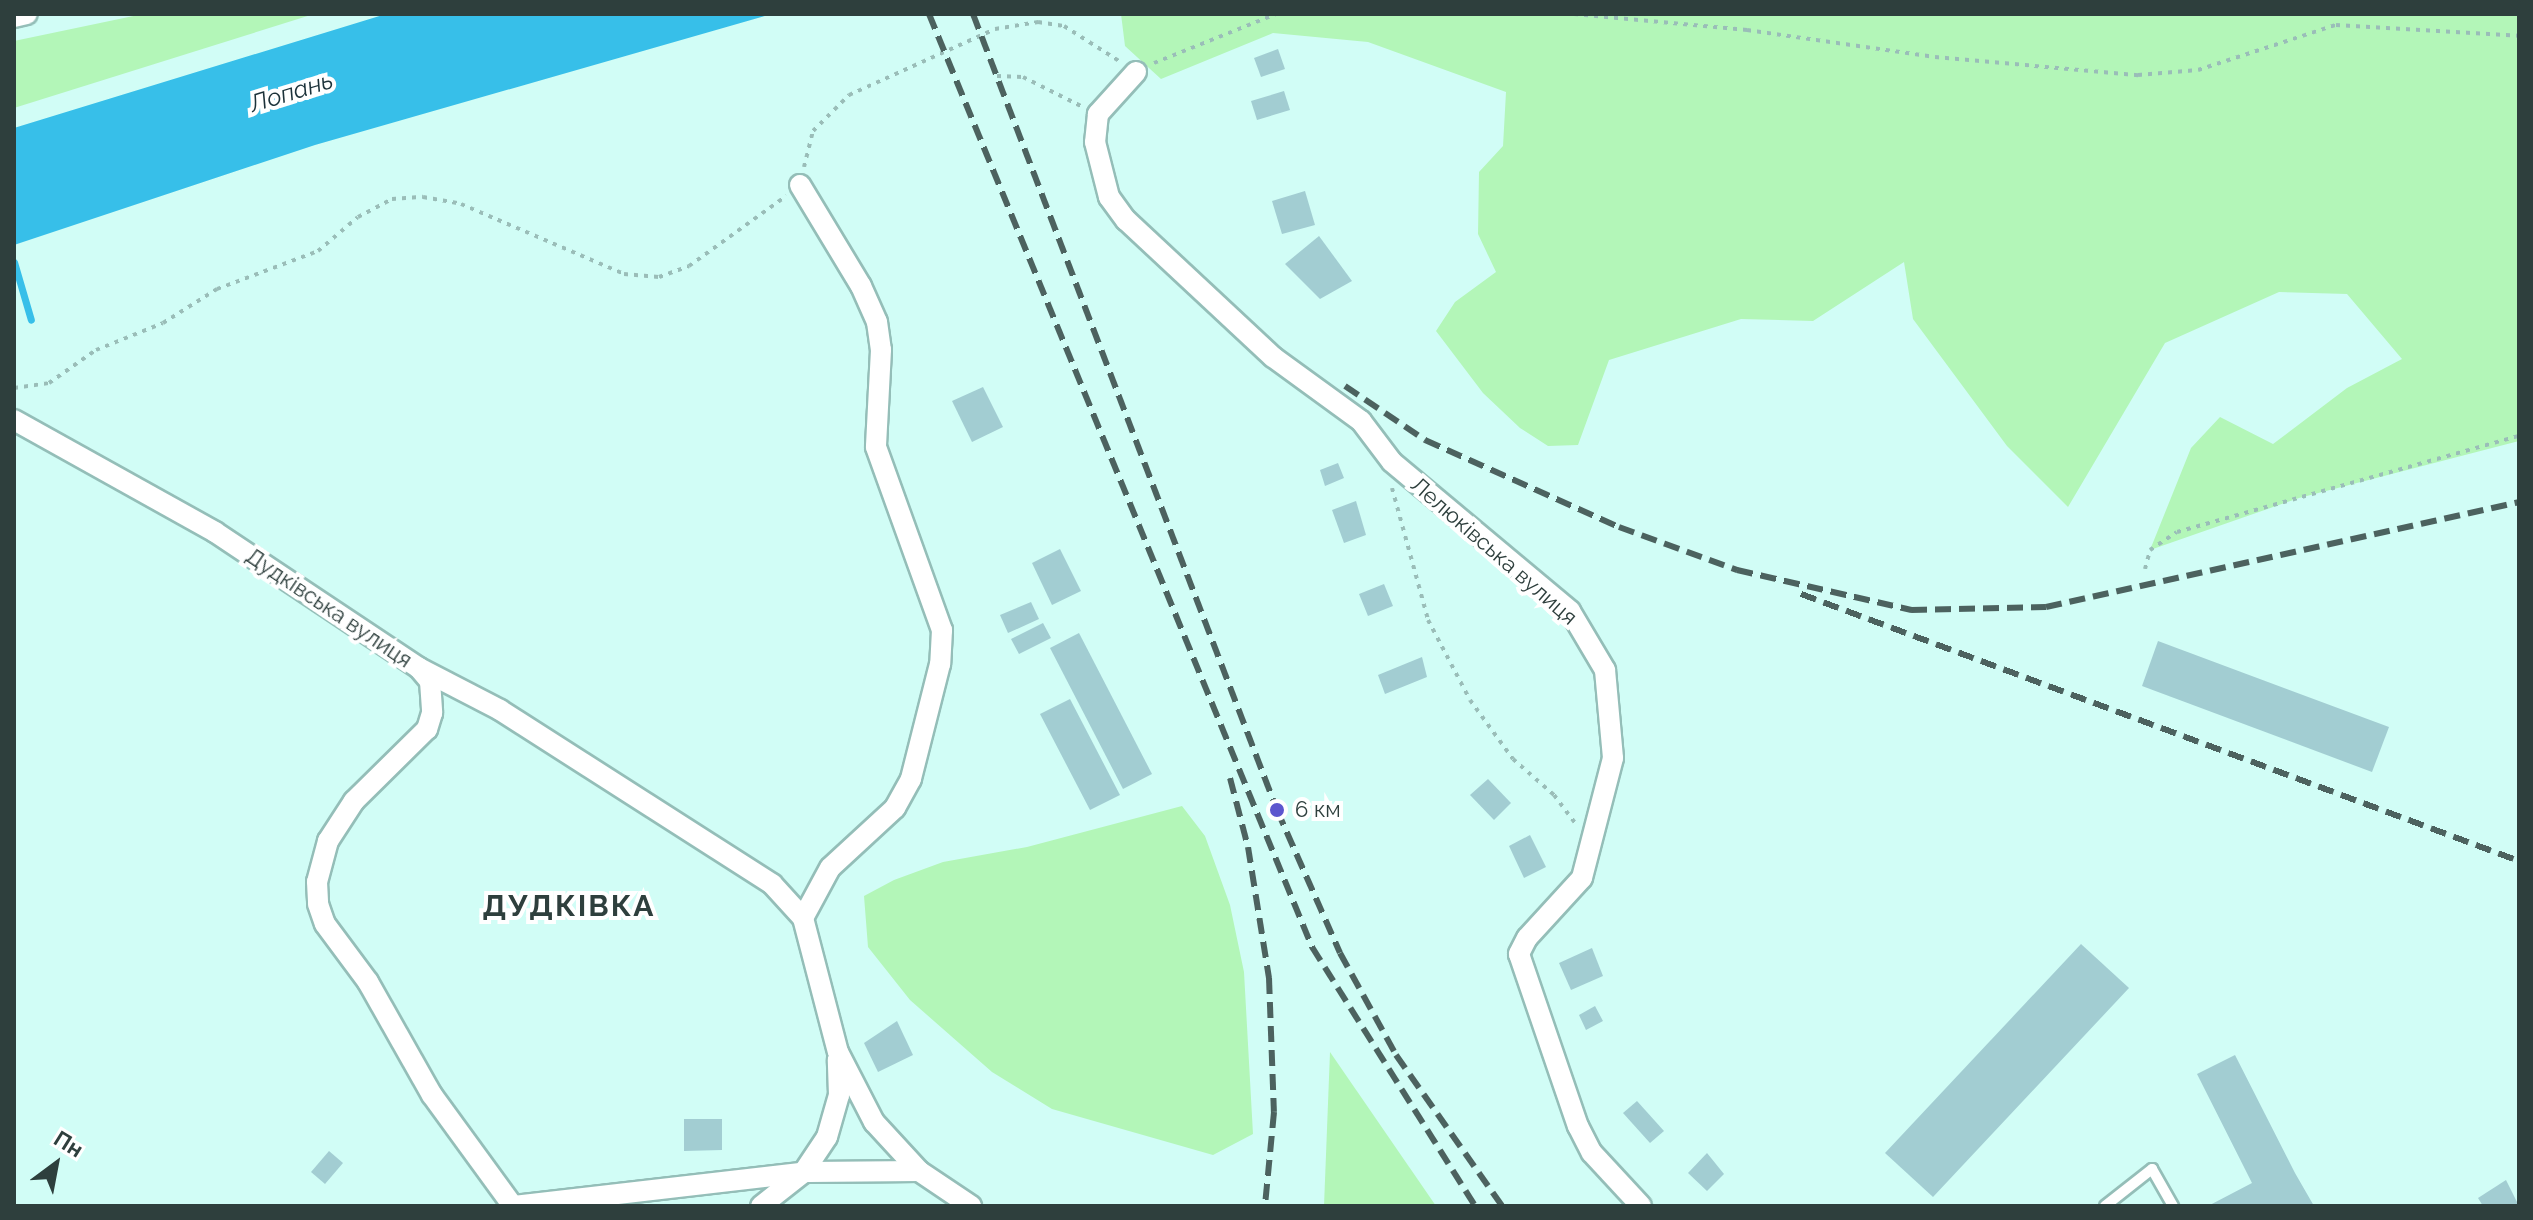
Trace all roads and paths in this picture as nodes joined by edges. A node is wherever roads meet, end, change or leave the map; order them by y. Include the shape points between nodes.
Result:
1 (27, 14) edge
2 (1276, 14) edge
3 (1574, 14) edge
4 (14, 17) edge
5 (2519, 36) edge
6 (1136, 72) junction
7 (997, 76) dead end
8 (1098, 114) junction
9 (800, 185) junction
10 (14, 388) edge
11 (14, 420) edge
12 (2519, 436) edge
13 (1392, 462) junction
14 (2145, 569) dead end
15 (419, 668) junction
16 (1592, 845) junction
17 (803, 918) junction
18 (838, 1052) junction
19 (919, 1171) junction
20 (803, 1173) junction
21 (514, 1206) edge
22 (761, 1206) edge
23 (971, 1206) edge
24 (1641, 1206) edge
25 (2105, 1206) edge
26 (2173, 1206) edge

1 - 4 street
2 - 6 path
3 - 5 path via 2138,75 2198,70 2336,25
6 - 8 street
6 - 9 path via 1064,26 1038,22 995,29 849,95 813,131
7 - 8 path via 1023,77
8 - 13 street, Лелюківська вулиця via 1099,171 1126,220 1273,357 1361,421
9 - 10 path via 689,266 659,277 624,274 461,204 423,197 392,199 358,217 318,251 217,289 163,323 96,350 49,383
9 - 17 street via 877,322 881,350 876,447 942,630 940,664 911,779 895,808 830,868
11 - 15 street, Дудківська вулиця via 215,532
12 - 14 path via 2177,532 2150,550
13 - 16 path via 1392,498 1428,620 1470,700 1513,759 1554,795
13 - 16 street, Лелюківська вулиця via 1570,611 1591,639 1605,670 1613,758
15 - 17 street via 500,710 772,884
15 - 21 street, Дудківська вулиця via 433,695 427,729 339,822 321,860 318,904 325,924 368,982 432,1095
16 - 24 street, Лелюківська вулиця via 1582,878 1527,938 1519,954 1521,970 1565,1078 1578,1126 1592,1153
17 - 18 street
18 - 19 street via 874,1122
18 - 20 street via 835,1116
19 - 20 street
19 - 23 street
20 - 21 street
20 - 22 street
25 - 26 lane via 2152,1169

